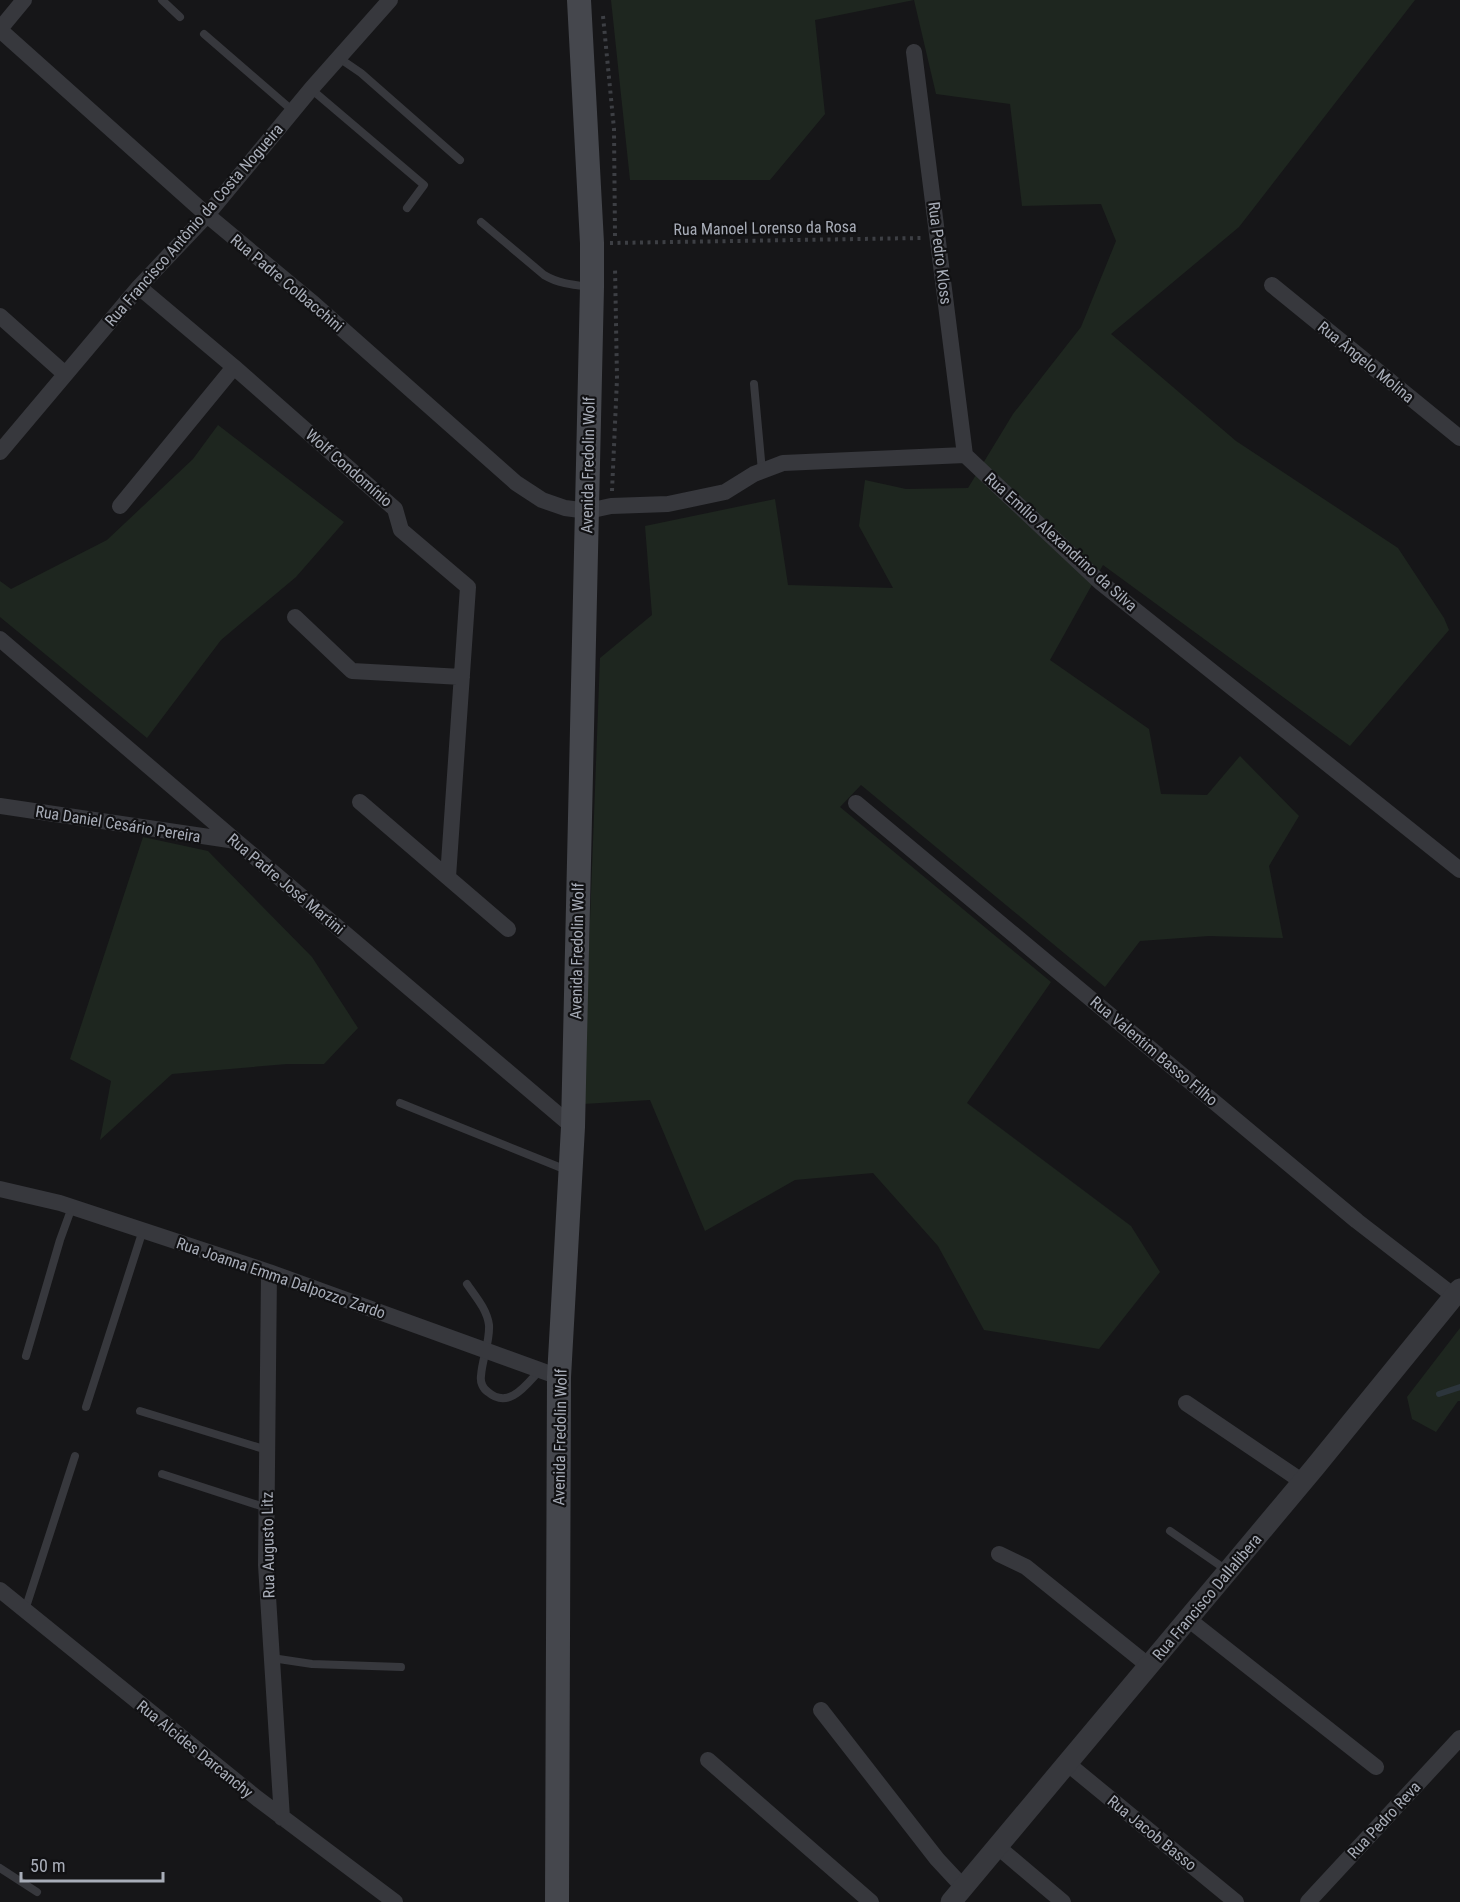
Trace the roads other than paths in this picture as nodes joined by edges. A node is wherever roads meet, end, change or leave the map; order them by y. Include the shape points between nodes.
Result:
1 (24, 0) edge
2 (162, 0) edge
3 (390, 0) edge
4 (579, 0) edge
5 (180, 16) dead end
6 (0, 29) edge
7 (204, 34) dead end
8 (914, 52) dead end
9 (339, 58) junction
10 (311, 89) junction
11 (293, 111) junction
12 (460, 160) dead end
13 (407, 208) dead end
14 (207, 215) junction
15 (481, 222) dead end
16 (1272, 285) dead end
17 (139, 287) junction
18 (592, 287) junction
19 (0, 316) edge
20 (234, 368) junction
21 (65, 374) junction
22 (754, 384) dead end
23 (1460, 438) edge
24 (0, 452) edge
25 (965, 455) junction
26 (762, 471) junction
27 (120, 506) dead end
28 (588, 511) junction
29 (296, 617) dead end
30 (0, 639) edge
31 (462, 677) junction
32 (360, 802) dead end
33 (856, 803) dead end
34 (0, 806) edge
35 (236, 842) junction
36 (1460, 870) edge
37 (448, 877) junction
38 (508, 928) dead end
39 (400, 1102) dead end
40 (573, 1127) junction
41 (571, 1172) junction
42 (0, 1189) edge
43 (72, 1207) junction
44 (143, 1230) junction
45 (269, 1272) junction
46 (467, 1284) dead end
47 (1457, 1292) edge
48 (487, 1351) junction
49 (26, 1356) dead end
50 (550, 1373) junction
51 (1186, 1404) dead end
52 (86, 1407) dead end
53 (140, 1411) dead end
54 (267, 1450) junction
55 (75, 1456) dead end
56 (162, 1474) dead end
57 (1303, 1482) junction
58 (267, 1508) junction
59 (1170, 1531) dead end
60 (999, 1554) dead end
61 (1229, 1571) junction
62 (0, 1590) edge
63 (25, 1611) junction
64 (1188, 1619) junction
65 (272, 1658) junction
66 (1149, 1666) junction
67 (401, 1667) dead end
68 (821, 1710) dead end
69 (1460, 1738) edge
70 (708, 1760) dead end
71 (1068, 1764) junction
72 (1376, 1767) dead end
73 (282, 1818) junction
74 (998, 1847) junction
75 (0, 1868) edge
76 (37, 1892) dead end
77 (958, 1895) edge
78 (395, 1902) edge
79 (557, 1902) edge
80 (871, 1902) edge
81 (1063, 1902) edge
82 (1236, 1902) edge
83 (1308, 1902) edge

1 - 6 street
2 - 5 lane
3 - 9 street, Rua Francisco Antônio da Costa Nogueira
4 - 18 main road, Avenida Fredolin Wolf
6 - 14 street, Rua Padre Colbacchini
7 - 11 lane
8 - 25 street, Rua Pedro Kloss
9 - 10 street, Rua Francisco Antônio da Costa Nogueira
9 - 12 lane
10 - 11 street, Rua Francisco Antônio da Costa Nogueira
10 - 13 lane via 424,185
11 - 14 street, Rua Francisco Antônio da Costa Nogueira
14 - 17 street, Rua Francisco Antônio da Costa Nogueira
14 - 28 street, Rua Padre Colbacchini via 516,483 542,500
15 - 18 lane via 549,278
16 - 23 street, Rua Ângelo Molina
17 - 20 street, Wolf Condomínio
17 - 21 street, Rua Francisco Antônio da Costa Nogueira
18 - 28 main road, Avenida Fredolin Wolf
19 - 21 street
20 - 27 street
20 - 31 street, Wolf Condomínio via 395,509 401,530 468,586
21 - 24 street, Rua Francisco Antônio da Costa Nogueira
22 - 26 lane
25 - 26 street via 783,463
25 - 36 street, Rua Emílio Alexandrino da Silva via 1100,582
26 - 28 street via 725,492 668,504
28 - 40 main road, Avenida Fredolin Wolf
29 - 31 street via 352,671
30 - 35 street, Rua Padre José Martini
31 - 37 street, Wolf Condomínio
32 - 37 street
33 - 47 street, Rua Valentim Basso Filho via 1357,1221
34 - 35 street, Rua Daniel Cesário Pereira
35 - 40 street, Rua Padre José Martini
37 - 38 street
39 - 41 lane
40 - 41 main road, Avenida Fredolin Wolf
41 - 50 main road, Avenida Fredolin Wolf
42 - 43 street, Rua Joanna Emma Dalpozzo Zardo
43 - 44 street, Rua Joanna Emma Dalpozzo Zardo
43 - 49 lane
44 - 45 street, Rua Joanna Emma Dalpozzo Zardo
44 - 52 lane
45 - 48 street, Rua Joanna Emma Dalpozzo Zardo
45 - 54 street, Rua Augusto Litz
46 - 48 lane via 485,1311 489,1325
47 - 57 street, Rua Francisco Dallalibera
48 - 50 street, Rua Joanna Emma Dalpozzo Zardo
48 - 50 lane via 480,1377 484,1389 494,1398 508,1399
50 - 79 main road, Avenida Fredolin Wolf
51 - 57 street
53 - 54 lane
54 - 58 street, Rua Augusto Litz
55 - 63 lane
56 - 58 lane
57 - 61 street, Rua Francisco Dallalibera
58 - 65 street, Rua Augusto Litz
59 - 61 lane
60 - 66 street via 1026,1567
61 - 64 street, Rua Francisco Dallalibera
62 - 63 street, Rua Alcides Darcanchy
63 - 73 street, Rua Alcides Darcanchy
64 - 66 street, Rua Francisco Dallalibera
64 - 72 street
65 - 67 lane via 312,1664
65 - 73 street, Rua Augusto Litz
66 - 71 street, Rua Francisco Dallalibera
68 - 77 street via 937,1858
69 - 83 street, Rua Pedro Reva
70 - 80 street
71 - 74 street, Rua Francisco Dallalibera
71 - 82 street, Rua Jacob Basso
73 - 78 street, Rua Alcides Darcanchy
74 - 77 street, Rua Francisco Dallalibera
74 - 81 street
75 - 76 lane

